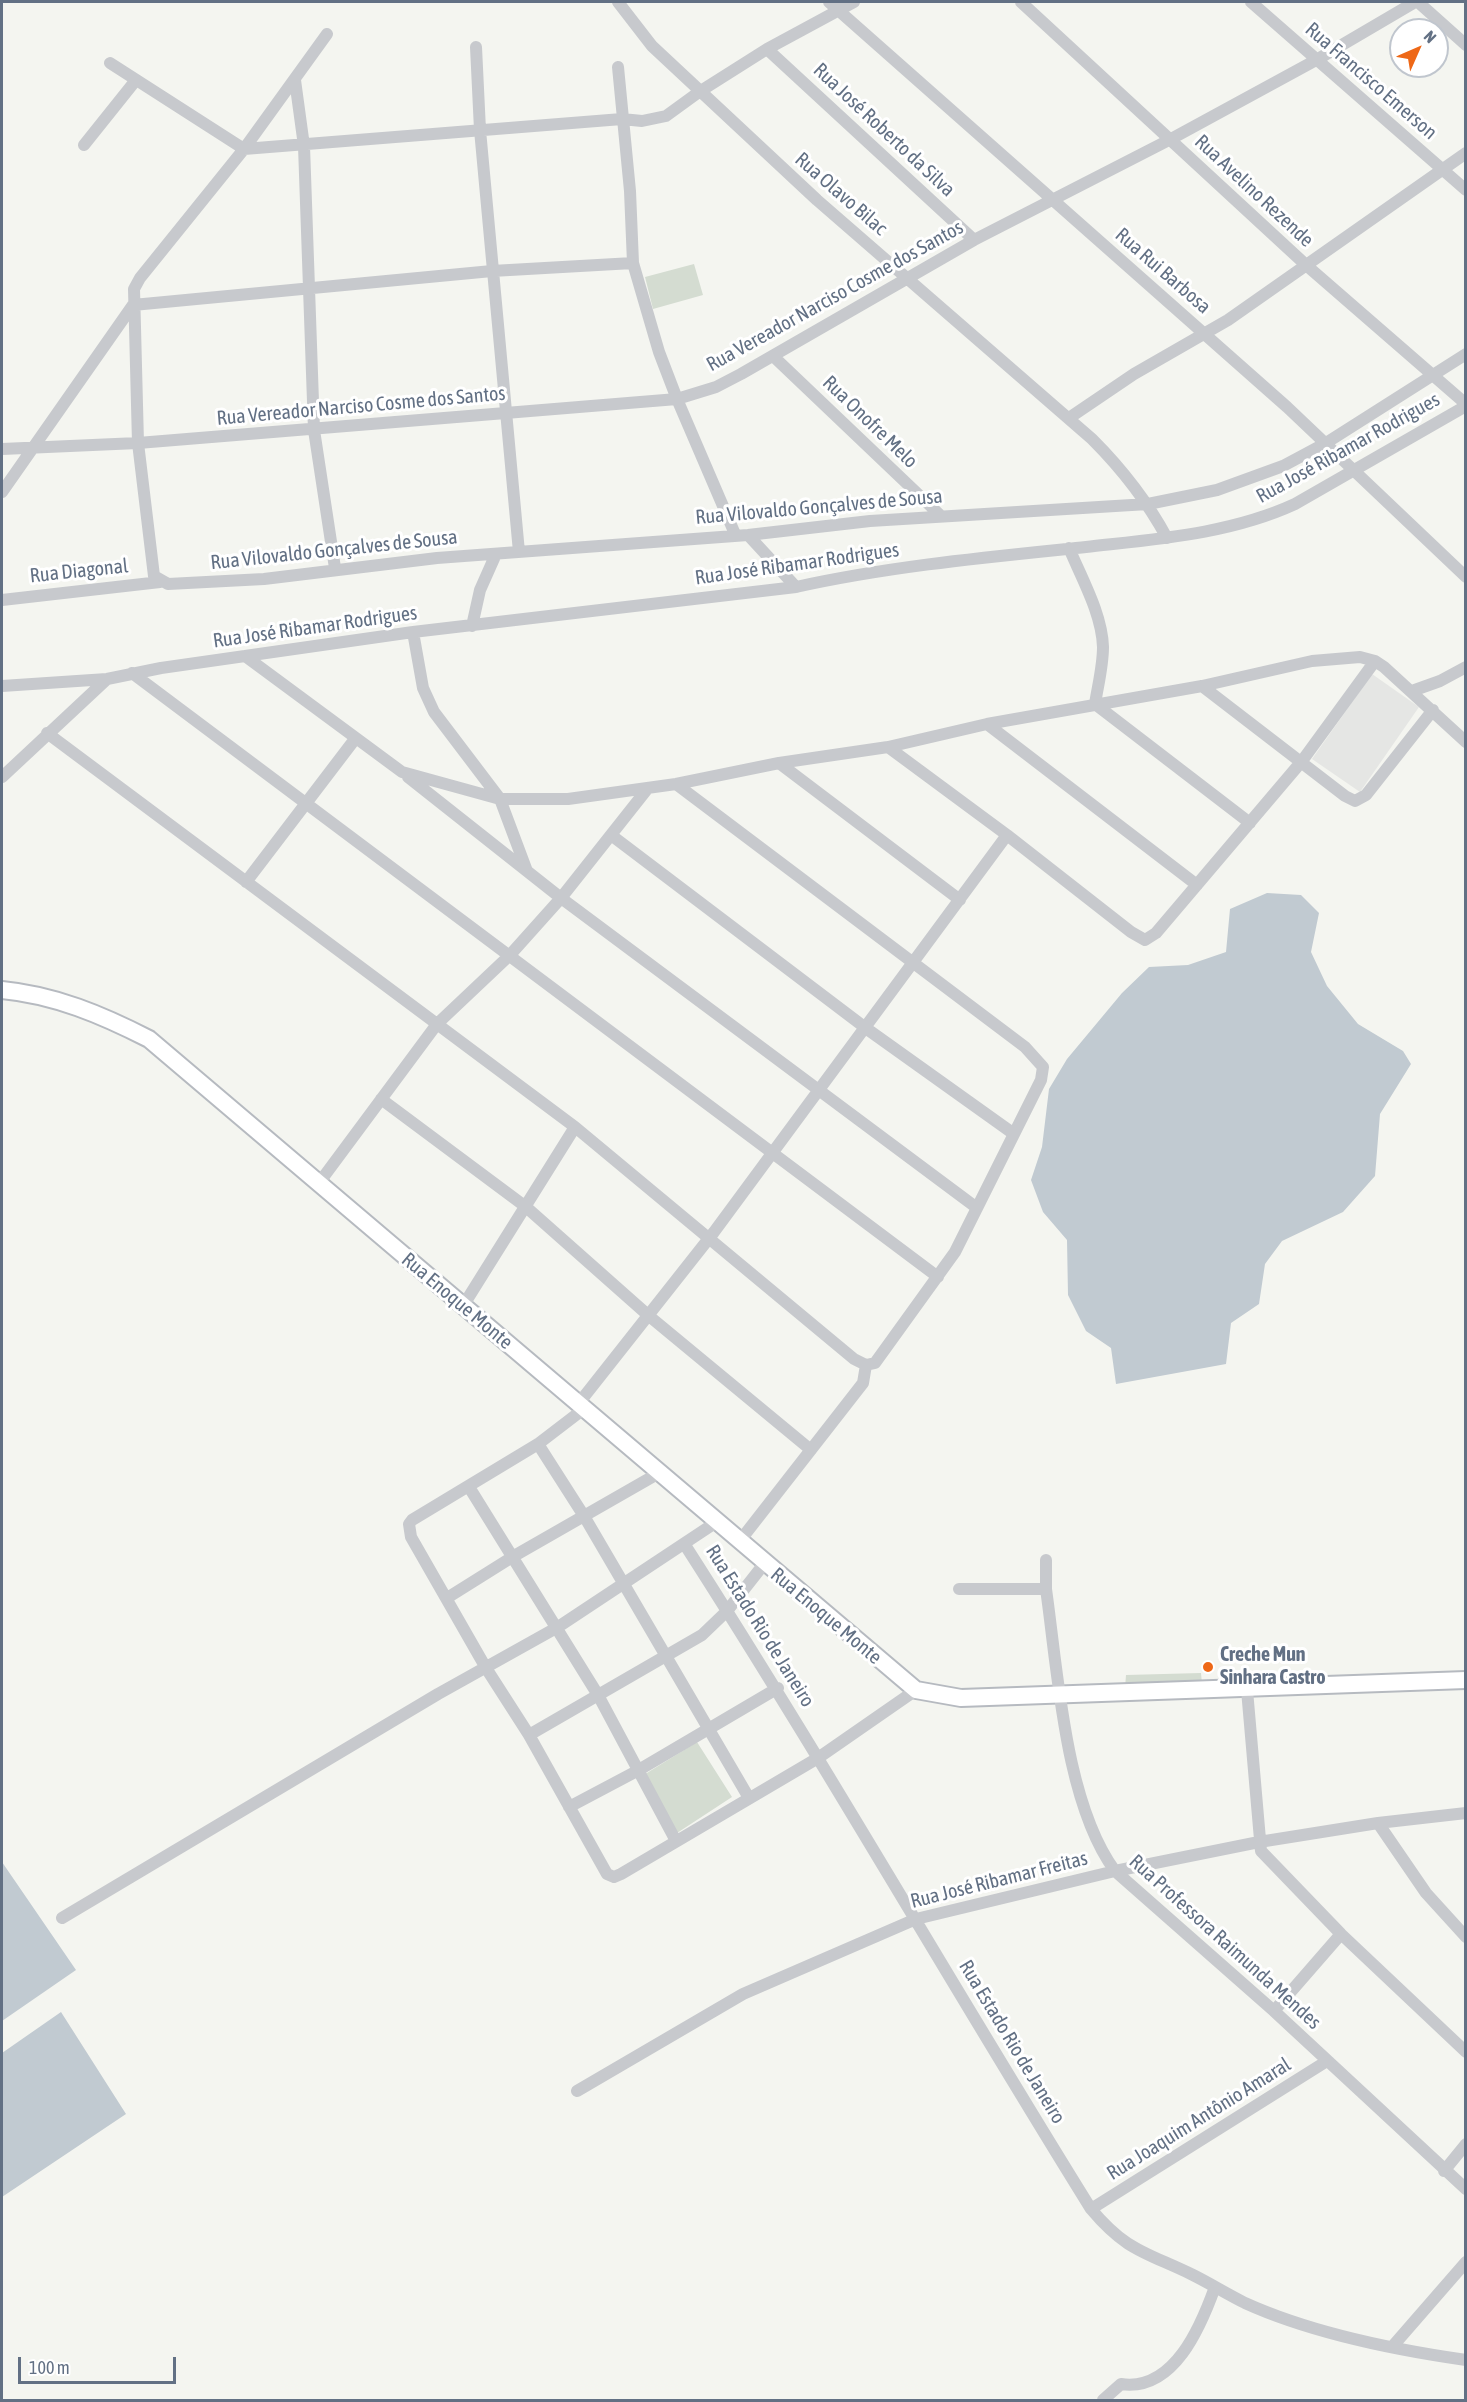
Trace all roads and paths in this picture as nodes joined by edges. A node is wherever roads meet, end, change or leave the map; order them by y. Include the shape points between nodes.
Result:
1 (618, 2) edge
2 (854, 2) edge
3 (1021, 2) edge
4 (1251, 2) edge
5 (1417, 2) edge
6 (834, 6) edge
7 (327, 34) dead end
8 (1466, 45) edge
9 (476, 47) dead end
10 (767, 50) junction
11 (1318, 59) junction
12 (110, 63) dead end
13 (618, 67) dead end
14 (136, 80) junction
15 (295, 80) junction
16 (699, 92) junction
17 (622, 119) junction
18 (480, 130) junction
19 (1171, 139) junction
20 (84, 145) dead end
21 (304, 146) junction
22 (244, 149) junction
23 (1466, 153) edge
24 (1441, 168) junction
25 (1466, 190) edge
26 (1052, 201) junction
27 (974, 240) junction
28 (633, 263) junction
29 (1306, 265) junction
30 (492, 271) junction
31 (907, 278) junction
32 (307, 287) junction
33 (133, 305) junction
34 (1206, 334) junction
35 (1466, 354) edge
36 (773, 356) junction
37 (1433, 376) junction
38 (677, 399) junction
39 (1466, 405) edge
40 (505, 414) junction
41 (1070, 418) junction
42 (314, 430) junction
43 (138, 443) junction
44 (1326, 443) junction
45 (31, 447) junction
46 (2, 450) edge
47 (1351, 470) junction
48 (2, 492) edge
49 (1148, 504) junction
50 (941, 516) junction
51 (735, 534) junction
52 (748, 535) junction
53 (1167, 538) junction
54 (1070, 548) junction
55 (519, 552) junction
56 (496, 554) junction
57 (335, 568) junction
58 (1466, 577) edge
59 (160, 582) junction
60 (796, 587) junction
61 (2, 600) edge
62 (472, 626) junction
63 (413, 632) junction
64 (245, 656) junction
65 (1375, 661) junction
66 (1466, 667) edge
67 (132, 673) junction
68 (107, 680) junction
69 (2, 686) edge
70 (1202, 686) junction
71 (1412, 691) junction
72 (1095, 704) junction
73 (1433, 710) junction
74 (987, 724) junction
75 (47, 733) junction
76 (355, 739) junction
77 (1466, 742) edge
78 (888, 747) junction
79 (1302, 761) junction
80 (779, 763) junction
81 (402, 772) junction
82 (2, 777) edge
83 (676, 784) junction
84 (648, 788) junction
85 (500, 799) junction
86 (306, 802) junction
87 (1250, 823) junction
88 (611, 835) junction
89 (1007, 835) junction
90 (528, 872) junction
91 (246, 882) junction
92 (1197, 885) junction
93 (561, 898) junction
94 (960, 900) junction
95 (510, 955) junction
96 (914, 964) junction
97 (2, 990) edge
98 (437, 1024) junction
99 (867, 1029) junction
100 (820, 1089) junction
101 (381, 1099) junction
102 (575, 1127) junction
103 (1014, 1134) junction
104 (773, 1154) junction
105 (319, 1183) junction
106 (525, 1207) junction
107 (977, 1208) junction
108 (710, 1239) junction
109 (938, 1277) junction
110 (463, 1306) junction
111 (649, 1316) junction
112 (866, 1365) junction
113 (582, 1405) junction
114 (538, 1444) junction
115 (811, 1450) junction
116 (659, 1473) junction
117 (470, 1487) junction
118 (584, 1516) junction
119 (718, 1521) junction
120 (739, 1542) junction
121 (685, 1545) junction
122 (514, 1556) junction
123 (1046, 1560) dead end
124 (764, 1564) junction
125 (623, 1583) junction
126 (959, 1589) dead end
127 (1046, 1590) junction
128 (447, 1598) junction
129 (727, 1611) junction
130 (558, 1627) junction
131 (666, 1656) junction
132 (486, 1668) junction
133 (1466, 1680) edge
134 (778, 1688) junction
135 (916, 1690) junction
136 (1247, 1690) junction
137 (598, 1695) junction
138 (1062, 1696) junction
139 (710, 1728) junction
140 (528, 1735) junction
141 (818, 1758) junction
142 (637, 1771) junction
143 (749, 1798) junction
144 (569, 1807) junction
145 (1466, 1814) edge
146 (1378, 1823) junction
147 (676, 1841) junction
148 (1259, 1842) junction
149 (1115, 1871) junction
150 (62, 1918) dead end
151 (916, 1920) junction
152 (1341, 1934) junction
153 (1466, 1936) edge
154 (1274, 2011) junction
155 (1466, 2052) edge
156 (1327, 2061) junction
157 (577, 2091) dead end
158 (1466, 2144) edge
159 (1444, 2171) junction
160 (1466, 2189) edge
161 (1091, 2209) junction
162 (1466, 2262) edge
163 (1215, 2287) junction
164 (1392, 2347) junction
165 (1466, 2360) edge
166 (1103, 2400) edge

1 - 16 street, Rua Olavo Bilac via 641,33
2 - 6 street
3 - 19 street, Rua Avelino Rezende
4 - 11 street, Rua Francisco Emerson
5 - 8 street
5 - 11 street, Rua Vereador Narciso Cosme dos Santos
6 - 10 street
6 - 26 street, Rua Rui Barbosa
7 - 15 street
9 - 18 street
10 - 16 street
10 - 27 street, Rua José Roberto da Silva
11 - 19 street, Rua Vereador Narciso Cosme dos Santos
11 - 24 street, Rua Francisco Emerson
12 - 14 street
13 - 17 street
14 - 20 street
14 - 22 street
15 - 21 street
15 - 22 street
16 - 17 street via 666,116 642,121
16 - 31 street, Rua Olavo Bilac
17 - 18 street
17 - 28 street
18 - 21 street
18 - 30 street
19 - 26 street, Rua Vereador Narciso Cosme dos Santos
19 - 29 street, Rua Avelino Rezende
21 - 22 street
21 - 32 street
22 - 33 street via 140,278 134,289
23 - 24 street
24 - 25 street, Rua Francisco Emerson
24 - 29 street
26 - 27 street, Rua Vereador Narciso Cosme dos Santos
26 - 34 street, Rua Rui Barbosa
27 - 31 street, Rua Vereador Narciso Cosme dos Santos
28 - 30 street
28 - 38 street
29 - 34 street
29 - 37 street, Rua Avelino Rezende
30 - 32 street
30 - 40 street
31 - 36 street, Rua Vereador Narciso Cosme dos Santos
31 - 41 street, Rua Olavo Bilac
32 - 33 street
32 - 42 street
33 - 43 street
33 - 45 street
34 - 41 street
34 - 44 street, Rua Rui Barbosa
35 - 37 street, Rua Vilovaldo Gonçalves de Sousa
36 - 38 street, Rua Vereador Narciso Cosme dos Santos via 716,387
36 - 50 street, Rua Onofre Melo
37 - 39 street, Rua Avelino Rezende
37 - 44 street, Rua Vilovaldo Gonçalves de Sousa
38 - 40 street, Rua Vereador Narciso Cosme dos Santos
38 - 51 street
39 - 47 street, Rua José Ribamar Rodrigues
40 - 42 street, Rua Vereador Narciso Cosme dos Santos
40 - 55 street
41 - 49 street, Rua Olavo Bilac via 1118,465
42 - 43 street, Rua Vereador Narciso Cosme dos Santos
42 - 57 street
43 - 45 street, Rua Vereador Narciso Cosme dos Santos
43 - 59 street via 152,564 154,576
44 - 47 street, Rua Rui Barbosa
44 - 49 street, Rua Vilovaldo Gonçalves de Sousa via 1247,481
45 - 46 street, Rua Vereador Narciso Cosme dos Santos
45 - 48 street
47 - 53 street, Rua José Ribamar Rodrigues via 1268,517
47 - 58 street, Rua Rui Barbosa
49 - 50 street, Rua Vilovaldo Gonçalves de Sousa
49 - 53 street, Rua Olavo Bilac
50 - 52 street, Rua Vilovaldo Gonçalves de Sousa
51 - 52 street, Rua Vilovaldo Gonçalves de Sousa
51 - 55 street, Rua Vilovaldo Gonçalves de Sousa
52 - 60 street
53 - 54 street, Rua José Ribamar Rodrigues
54 - 60 street, Rua José Ribamar Rodrigues via 907,568
54 - 72 street via 1098,621 1103,648
55 - 56 street, Rua Vilovaldo Gonçalves de Sousa
56 - 57 street, Rua Vilovaldo Gonçalves de Sousa
56 - 62 street via 480,590
57 - 59 street, Rua Vilovaldo Gonçalves de Sousa via 198,584
59 - 61 street, Rua Diagonal
60 - 62 street, Rua José Ribamar Rodrigues
62 - 63 street, Rua José Ribamar Rodrigues
63 - 64 street, Rua José Ribamar Rodrigues
63 - 85 street via 423,688 434,712
64 - 67 street, Rua José Ribamar Rodrigues
64 - 76 street
65 - 70 street via 1360,657 1312,661
65 - 71 street
65 - 79 street
66 - 71 street
67 - 68 street, Rua José Ribamar Rodrigues
67 - 86 street
68 - 69 street
68 - 75 street
70 - 72 street
70 - 79 street
71 - 73 street
72 - 74 street
72 - 87 street
73 - 77 street
73 - 79 street via 1359,801 1345,796
74 - 78 street
74 - 92 street
75 - 82 street
75 - 91 street
76 - 81 street
76 - 86 street
78 - 80 street
78 - 89 street
79 - 87 street
80 - 83 street
80 - 94 street
81 - 85 street
81 - 90 street
83 - 84 street
83 - 96 street
84 - 85 street via 568,799
84 - 88 street
85 - 90 street
86 - 91 street
86 - 95 street
87 - 92 street
88 - 93 street
88 - 99 street
89 - 92 street via 1145,940 1156,933
89 - 94 street
90 - 93 street
91 - 98 street
93 - 95 street
93 - 100 street
94 - 96 street
95 - 98 street
95 - 104 street
96 - 99 street
96 - 103 street via 1039,1060 1043,1067 1041,1080
97 - 105 main road, Rua Enoque Monte via 44,996 103,1015 148,1039
98 - 101 street
98 - 102 street
99 - 100 street
99 - 103 street
100 - 104 street
100 - 107 street
101 - 105 street
101 - 106 street
102 - 106 street
102 - 108 street
103 - 107 street
104 - 108 street
104 - 109 street
105 - 110 main road, Rua Enoque Monte
106 - 110 street
106 - 111 street
107 - 109 street
108 - 111 street
108 - 112 street
109 - 112 street via 879,1360
110 - 113 main road, Rua Enoque Monte
111 - 113 street
111 - 115 street
112 - 115 street via 864,1383
113 - 114 street
113 - 116 main road, Rua Enoque Monte
114 - 117 street
114 - 118 street
115 - 120 street
116 - 118 street
116 - 119 main road, Rua Enoque Monte
117 - 122 street
117 - 128 street via 409,1524 411,1537
118 - 122 street
118 - 125 street
119 - 120 main road, Rua Enoque Monte
119 - 121 street
120 - 124 main road, Rua Enoque Monte
121 - 125 street
121 - 129 street, Rua Estado Rio de Janeiro
122 - 128 street
122 - 130 street
123 - 127 street, Rua Professora Raimunda Mendes
124 - 129 street
124 - 135 main road, Rua Enoque Monte
125 - 130 street
125 - 131 street
126 - 127 street
127 - 138 street, Rua Professora Raimunda Mendes
128 - 132 street
129 - 131 street via 702,1635
129 - 134 street, Rua Estado Rio de Janeiro
130 - 132 street
130 - 137 street
131 - 137 street
131 - 139 street
132 - 140 street
132 - 150 street
133 - 136 main road, Rua Enoque Monte
134 - 139 street
134 - 141 street, Rua Estado Rio de Janeiro
135 - 138 main road, Rua Enoque Monte via 961,1698
135 - 141 street
136 - 138 main road, Rua Enoque Monte
136 - 148 street
137 - 140 street
137 - 142 street
138 - 149 street, Rua Professora Raimunda Mendes via 1074,1773 1084,1808 1102,1853
139 - 142 street
139 - 143 street
140 - 144 street
141 - 143 street
141 - 151 street, Rua Estado Rio de Janeiro
142 - 144 street
142 - 147 street
143 - 147 street
144 - 147 street via 610,1876 621,1874
145 - 146 street, Rua José Ribamar Freitas
146 - 148 street, Rua José Ribamar Freitas
146 - 153 street via 1426,1893
148 - 149 street, Rua José Ribamar Freitas
148 - 152 street via 1265,1856
149 - 151 street, Rua José Ribamar Freitas
149 - 154 street, Rua Professora Raimunda Mendes
151 - 157 street, Rua José Ribamar Freitas via 742,1994
151 - 161 street, Rua Estado Rio de Janeiro
152 - 154 street
152 - 155 street
154 - 156 street, Rua Professora Raimunda Mendes
156 - 159 street, Rua Professora Raimunda Mendes
156 - 161 street, Rua Joaquim Antônio Amaral
158 - 159 street
159 - 160 street, Rua Professora Raimunda Mendes
161 - 163 street, Rua Estado Rio de Janeiro via 1125,2244
162 - 164 street
163 - 164 street, Rua Estado Rio de Janeiro via 1298,2321
163 - 166 street via 1200,2327 1179,2358 1157,2377 1130,2386 1121,2384
164 - 165 street, Rua Estado Rio de Janeiro

